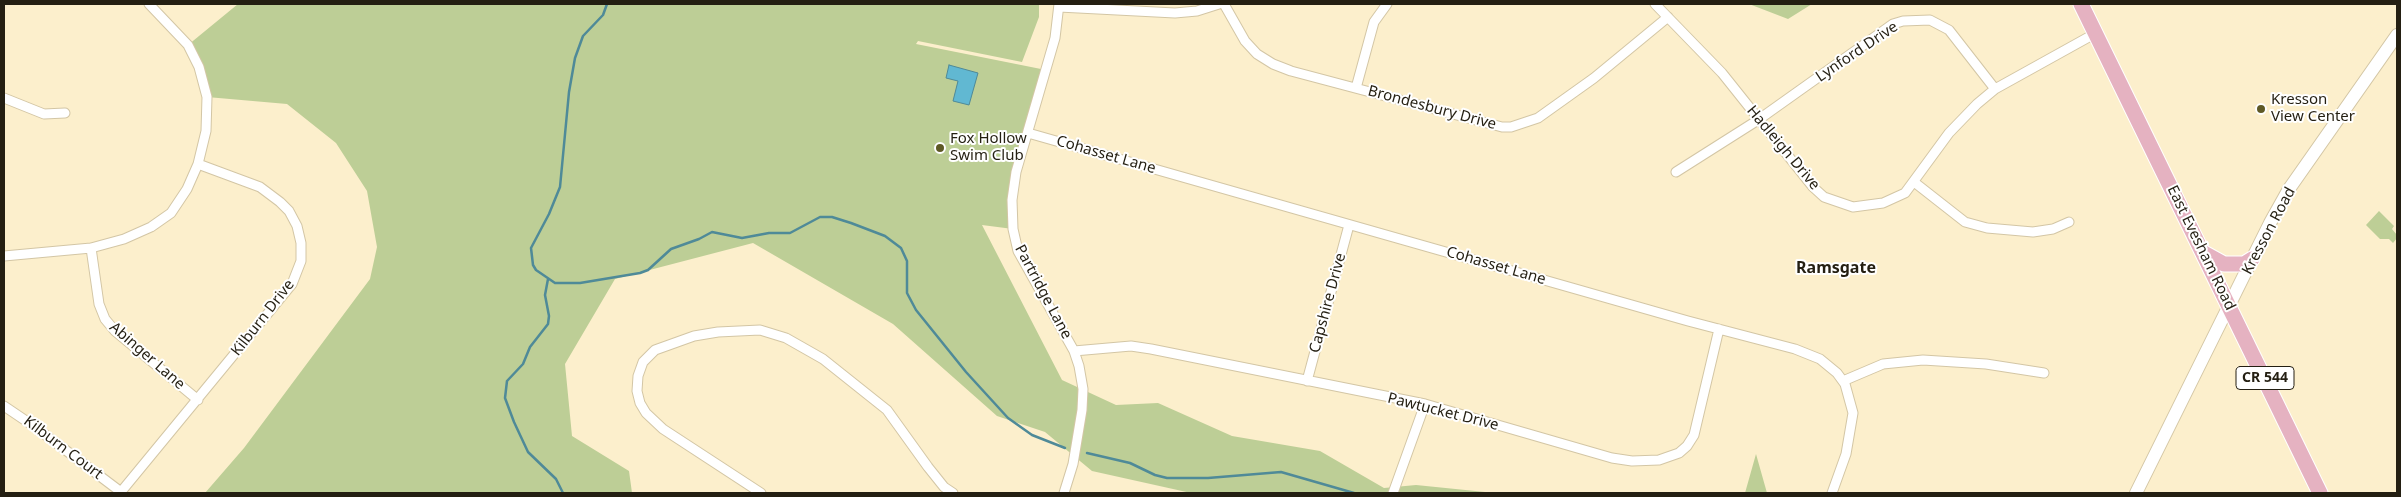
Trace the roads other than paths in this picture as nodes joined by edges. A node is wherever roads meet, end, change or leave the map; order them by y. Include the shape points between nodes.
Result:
1 (149, 4) edge
2 (1219, 4) edge
3 (1224, 4) edge
4 (1387, 4) edge
5 (1655, 4) edge
6 (2081, 4) edge
7 (1059, 5) edge
8 (1668, 17) junction
9 (2096, 33) junction
10 (2397, 35) edge
11 (1356, 88) junction
12 (1995, 89) junction
13 (4, 98) edge
14 (65, 113) dead end
15 (1758, 120) junction
16 (1028, 133) junction
17 (198, 164) junction
18 (1676, 172) dead end
19 (1914, 182) junction
20 (2069, 222) dead end
21 (1349, 225) junction
22 (91, 248) junction
23 (2204, 253) junction
24 (4, 256) edge
25 (2252, 259) junction
26 (2230, 306) junction
27 (1719, 329) junction
28 (1074, 351) junction
29 (2044, 373) dead end
30 (1307, 381) junction
31 (1843, 381) junction
32 (198, 400) junction
33 (1425, 404) junction
34 (4, 406) edge
35 (121, 493) edge
36 (761, 493) edge
37 (953, 493) edge
38 (1064, 493) edge
39 (1393, 493) edge
40 (1832, 493) edge
41 (2136, 493) edge
42 (2320, 493) edge

1 - 17 street via 188,45 205,85 208,96 206,132
2 - 7 street via 1175,13
3 - 11 street, Brondesbury Drive via 1245,41 1257,54 1291,71
4 - 11 street via 1374,22
5 - 8 street, Hadleigh Drive
6 - 9 main road, East Evesham Road / CR 544
7 - 16 street, Partridge Lane via 1055,38
8 - 11 street, Brondesbury Drive via 1538,118 1511,128 1468,120
8 - 15 street, Hadleigh Drive via 1722,73
9 - 12 street, Hadleigh Drive
9 - 23 main road, East Evesham Road / CR 544
10 - 25 street, Kresson Road via 2286,194
12 - 15 street, Lynford Drive via 1950,30 1930,20 1904,21 1894,24
12 - 19 street, Hadleigh Drive via 1949,133
13 - 14 street via 44,114
15 - 18 street, Lynford Drive
15 - 19 street, Hadleigh Drive via 1813,187 1841,204 1867,207 1883,203 1904,193
16 - 21 street, Cohasset Lane
16 - 28 street, Partridge Lane via 1016,172 1012,200 1013,229 1018,251
17 - 22 street via 171,213 151,227 124,239
17 - 32 street, Kilburn Drive via 260,187 280,202 297,226 302,261 292,284
19 - 20 street via 1965,222 1987,228 2033,232
21 - 27 street, Cohasset Lane
21 - 30 street, Capshire Drive
22 - 24 street
22 - 32 street, Abinger Lane via 99,304 105,319
23 - 25 main road via 2224,264 2244,264
23 - 26 main road, East Evesham Road / CR 544
25 - 26 street, Kresson Road
26 - 41 street, Kresson Road
26 - 42 main road, East Evesham Road / CR 544
27 - 31 street, Cohasset Lane via 1795,349 1820,360
27 - 33 street, Pawtucket Drive via 1694,435 1679,453 1659,460 1612,458
28 - 30 street, Pawtucket Drive via 1131,346
28 - 38 street, Partridge Lane via 1082,389 1082,410 1073,464
29 - 31 street via 1986,364 1922,360 1883,364
30 - 33 street, Pawtucket Drive
31 - 40 street, Cohasset Lane via 1850,397 1853,420 1846,454
32 - 35 street, Kilburn Drive
33 - 39 street
34 - 35 street, Kilburn Court
36 - 37 street via 663,429 646,413 637,392 638,376 643,362 655,350 694,336 718,332 760,330 786,338 824,359 887,410 928,467

